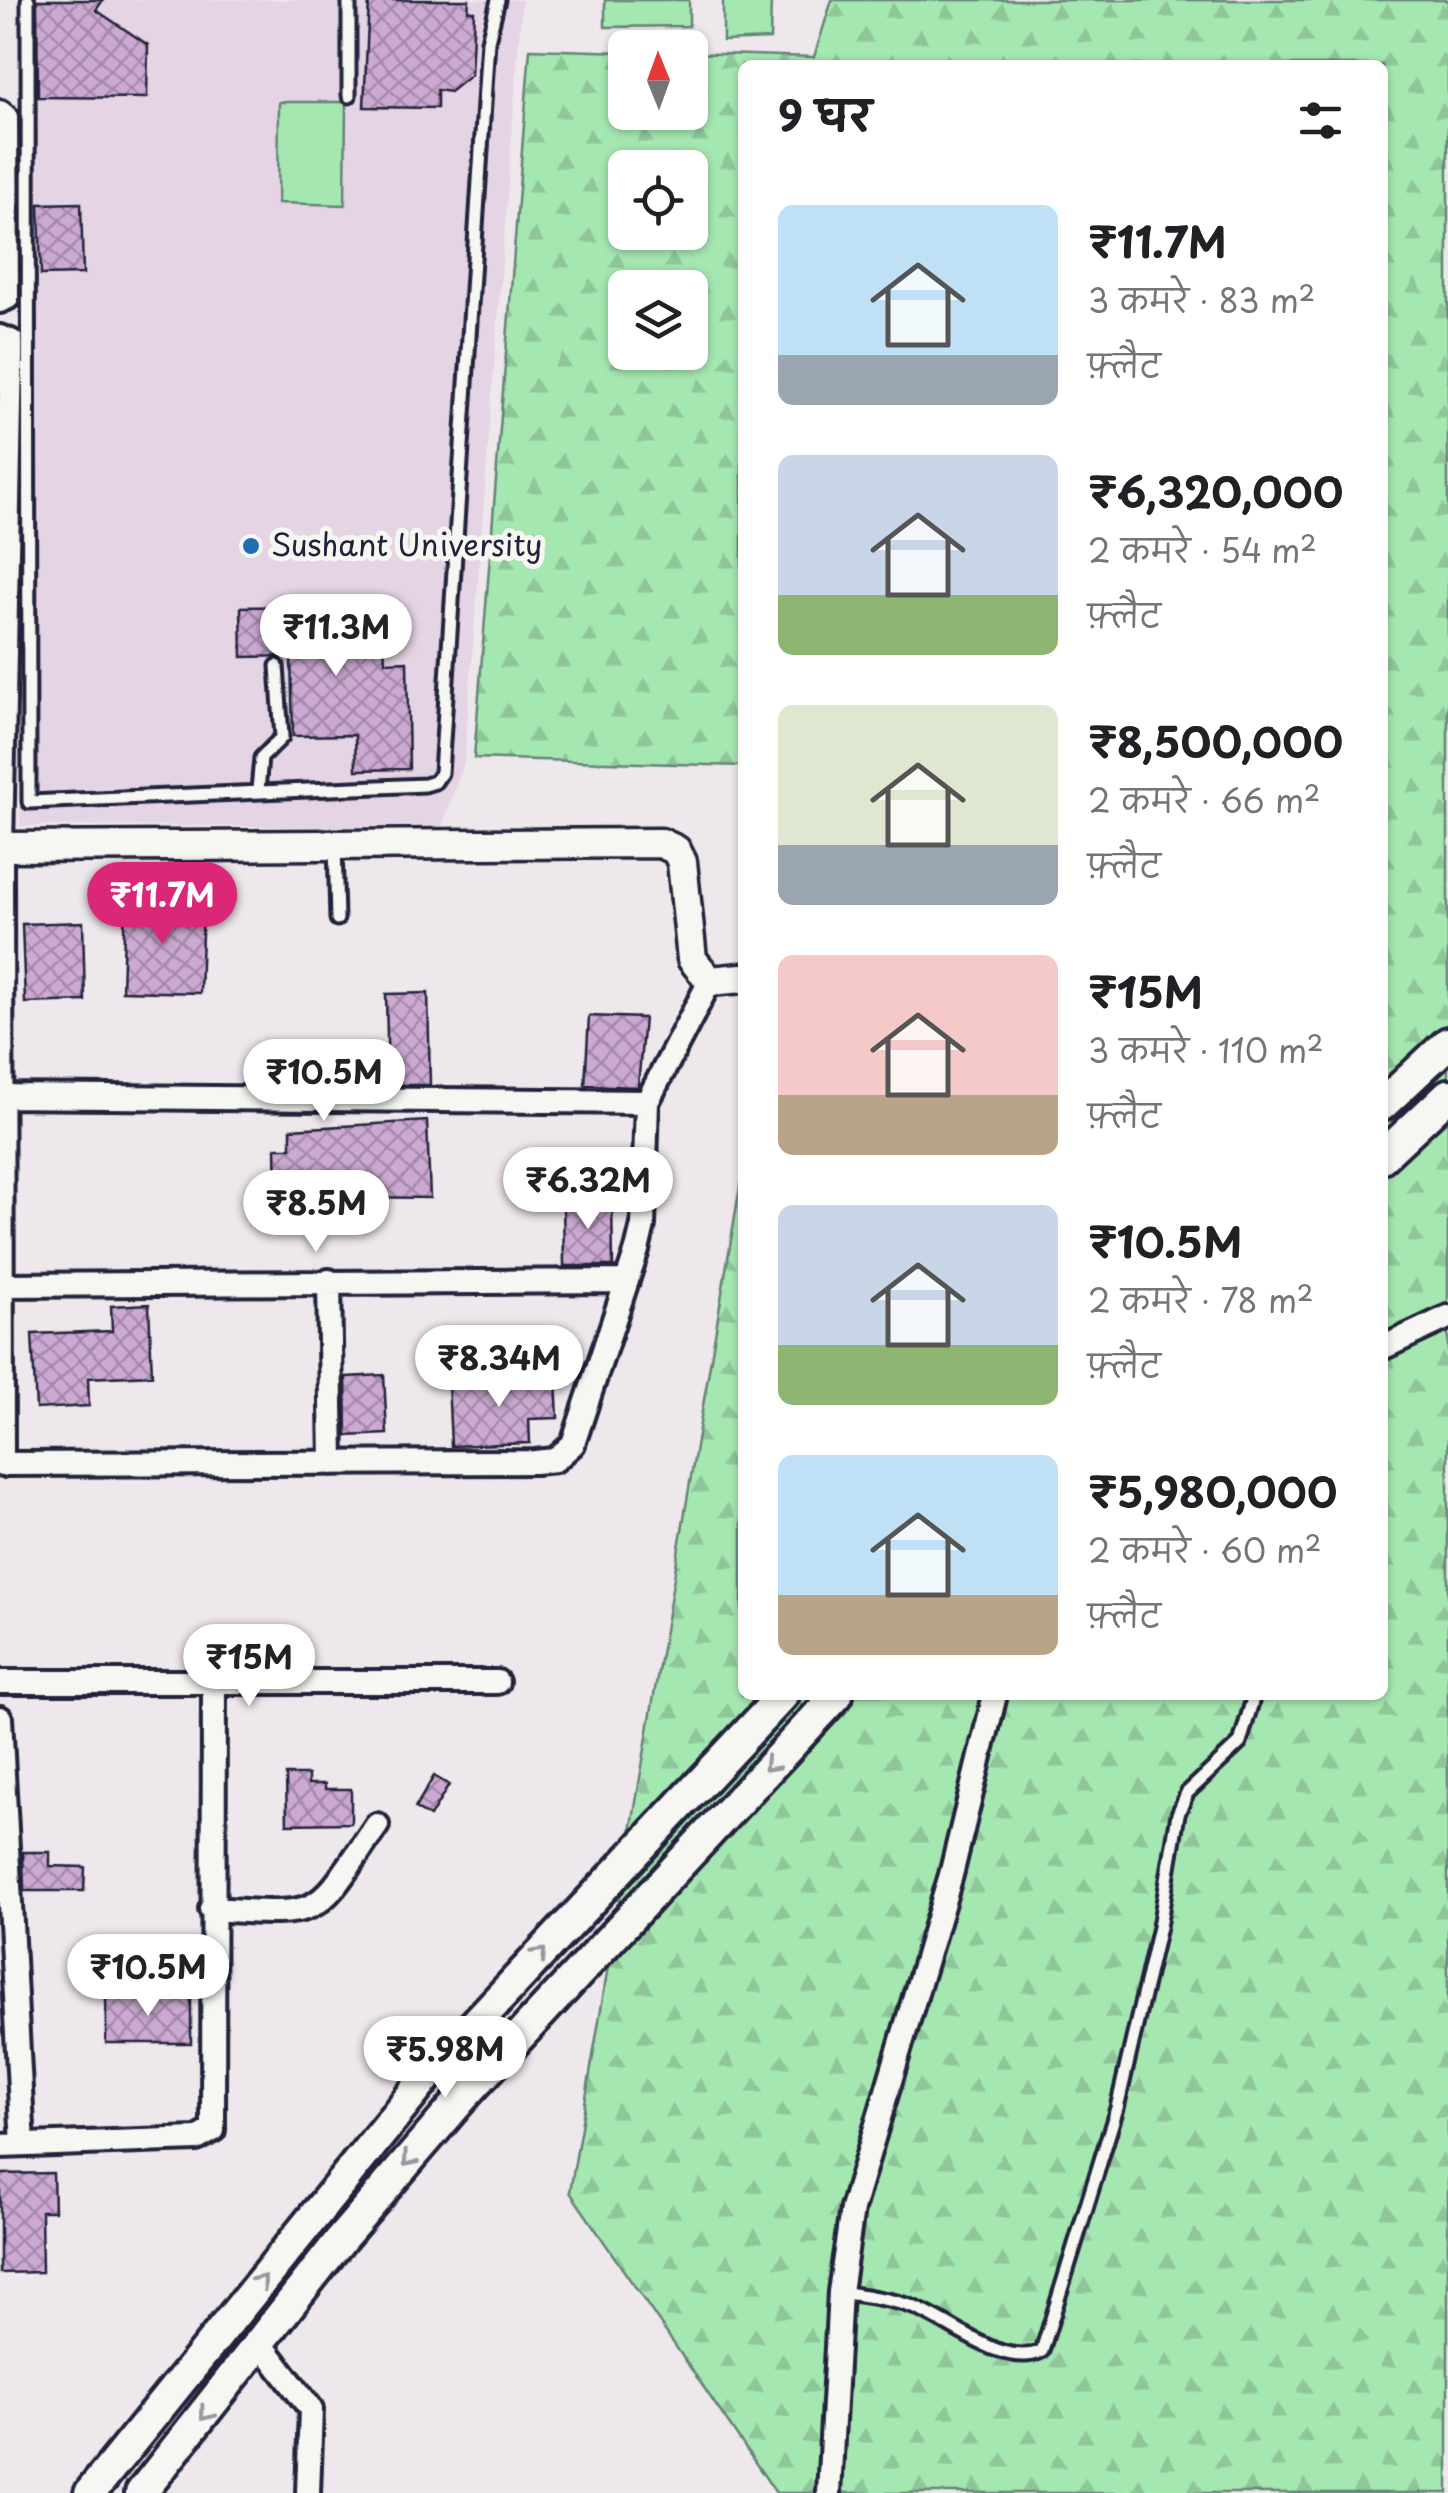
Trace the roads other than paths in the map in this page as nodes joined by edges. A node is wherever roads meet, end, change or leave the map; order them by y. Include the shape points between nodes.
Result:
1 (28, 0) edge
2 (349, 0) edge
3 (498, 0) edge
4 (349, 96) dead end
5 (0, 112) edge
6 (0, 301) edge
7 (0, 336) edge
8 (276, 666) dead end
9 (4, 674) edge
10 (258, 790) junction
11 (335, 845) junction
12 (0, 847) edge
13 (336, 918) dead end
14 (738, 978) edge
15 (710, 980) junction
16 (1448, 1042) edge
17 (1448, 1095) edge
18 (2, 1096) edge
19 (1388, 1099) edge
20 (647, 1102) junction
21 (1388, 1151) edge
22 (329, 1281) junction
23 (627, 1281) junction
24 (5, 1285) junction
25 (1448, 1317) edge
26 (1388, 1345) edge
27 (332, 1463) junction
28 (1, 1464) edge
29 (0, 1682) edge
30 (214, 1682) junction
31 (498, 1682) dead end
32 (778, 1700) edge
33 (832, 1700) edge
34 (994, 1700) edge
35 (1253, 1700) edge
36 (0, 1718) edge
37 (377, 1825) dead end
38 (652, 1835) junction
39 (679, 1861) junction
40 (211, 1910) junction
41 (12, 2145) edge
42 (840, 2292) junction
43 (260, 2344) junction
44 (90, 2493) edge
45 (141, 2493) edge
46 (308, 2493) edge
47 (830, 2493) edge

1 - 10 lane via 29,802
2 - 4 lane
3 - 10 lane via 488,41 442,773 425,785
5 - 6 street via 6,117 7,262 7,298
7 - 9 street via 11,341
8 - 10 lane via 282,737 262,758
9 - 12 street
11 - 12 street
11 - 13 lane
11 - 15 street via 670,846 682,862 692,959
12 - 18 street
14 - 15 street
15 - 20 street
16 - 19 main road
17 - 21 main road
18 - 20 street
18 - 24 street
20 - 23 street via 643,1225
22 - 23 street
22 - 24 street
22 - 27 street
23 - 27 street via 573,1444 562,1457
24 - 28 street
25 - 26 street
27 - 28 street
29 - 30 street
30 - 31 street
30 - 40 street
32 - 38 main road
33 -> 39 main road
34 - 42 street via 952,1875 852,2209
35 - 42 lane via 1240,1742 1194,1785 1178,1814 1117,2108 1042,2351 996,2348 912,2306
36 - 41 street
37 - 40 street via 319,1905 288,1914
38 - 39 main road
44 -> 38 main road via 433,2069
39 -> 43 main road via 450,2111
40 - 41 street via 213,2130 197,2139
42 - 47 street
43 -> 45 main road
43 - 46 street via 311,2408

